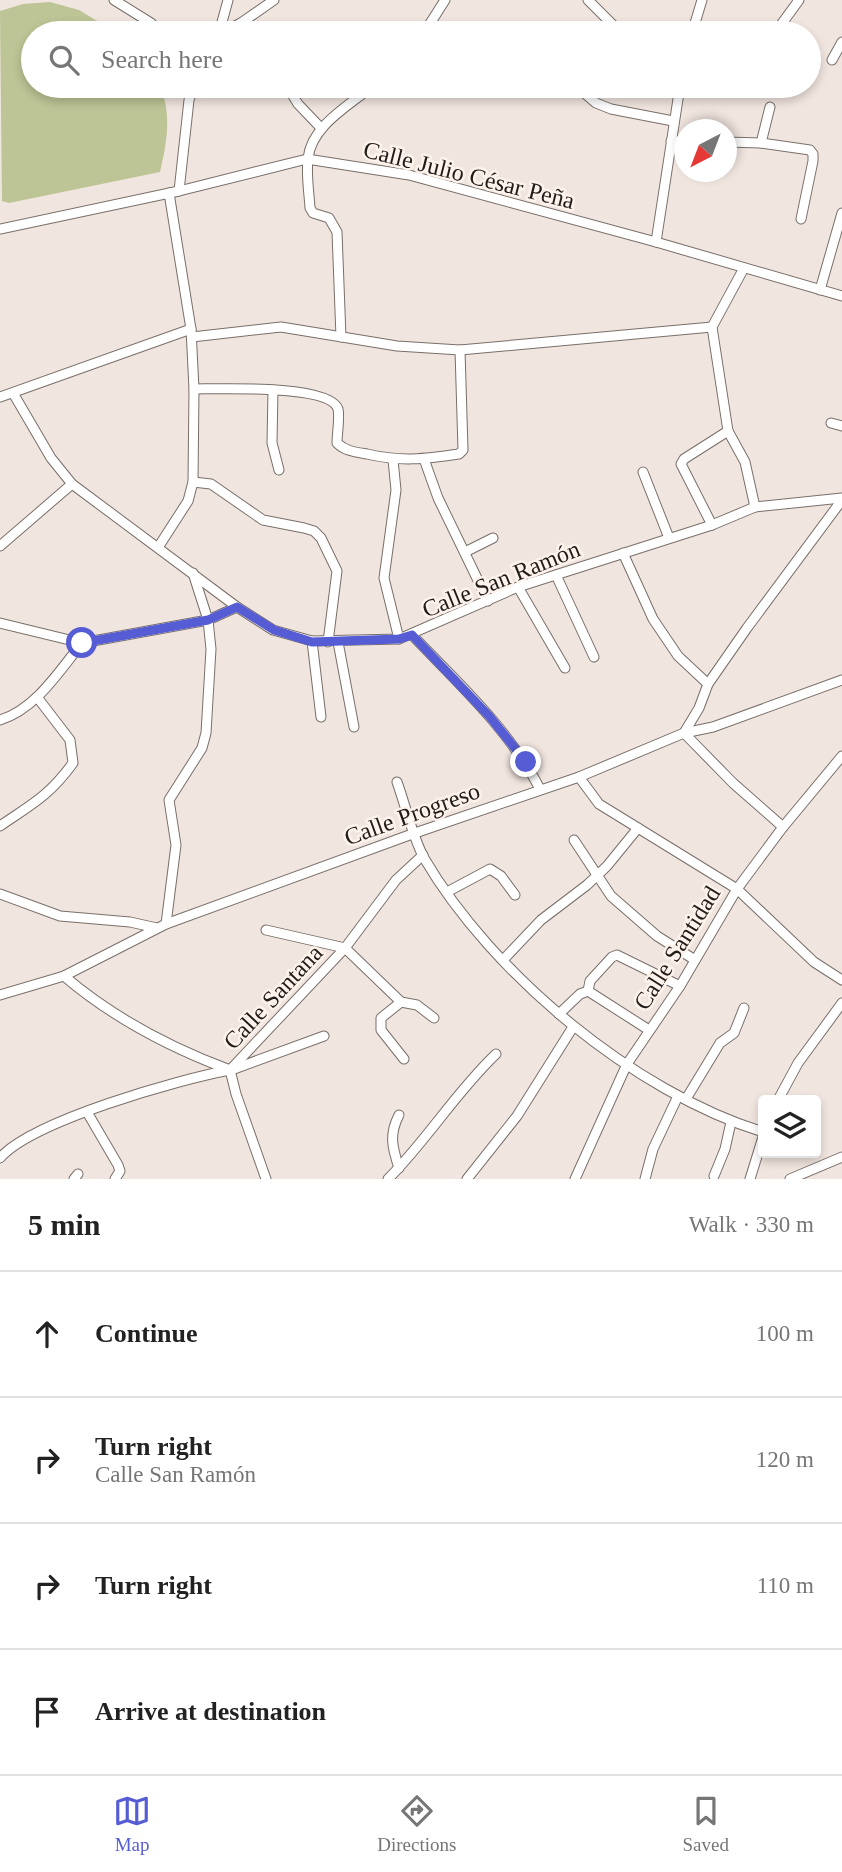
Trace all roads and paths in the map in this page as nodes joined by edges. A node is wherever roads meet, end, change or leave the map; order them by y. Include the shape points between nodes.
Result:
1 (114, 0) edge
2 (228, 0) edge
3 (274, 0) edge
4 (445, 0) edge
5 (588, 0) edge
6 (702, 0) edge
7 (799, 0) edge
8 (148, 21) edge
9 (223, 21) edge
10 (244, 21) edge
11 (432, 21) edge
12 (611, 21) edge
13 (697, 21) edge
14 (784, 21) edge
15 (842, 42) edge
16 (832, 60) dead end
17 (190, 98) edge
18 (294, 98) edge
19 (357, 98) edge
20 (590, 98) edge
21 (678, 98) edge
22 (770, 107) dead end
23 (673, 121) junction
24 (321, 128) junction
25 (671, 141) joint
26 (737, 142) edge
27 (761, 143) junction
28 (307, 159) junction
29 (179, 191) junction
30 (169, 193) junction
31 (842, 213) edge
32 (801, 219) dead end
33 (0, 229) edge
34 (656, 242) junction
35 (744, 268) junction
36 (820, 290) junction
37 (842, 296) edge
38 (712, 327) junction
39 (192, 333) junction
40 (341, 337) junction
41 (460, 350) junction
42 (194, 389) junction
43 (273, 390) junction
44 (13, 393) junction
45 (0, 397) edge
46 (831, 423) dead end
47 (842, 426) edge
48 (728, 431) junction
49 (424, 459) junction
50 (393, 460) junction
51 (279, 470) dead end
52 (643, 472) dead end
53 (193, 482) junction
54 (72, 484) junction
55 (842, 499) edge
56 (755, 507) junction
57 (712, 525) junction
58 (493, 538) dead end
59 (669, 538) junction
60 (0, 546) edge
61 (159, 546) junction
62 (464, 552) junction
63 (623, 552) junction
64 (193, 572) junction
65 (556, 575) junction
66 (518, 587) junction
67 (488, 601) junction
68 (237, 607) junction
69 (208, 620) junction
70 (0, 623) edge
71 (412, 635) junction
72 (399, 639) junction
73 (312, 642) junction
74 (333, 642) junction
75 (82, 643) junction
76 (594, 657) dead end
77 (565, 668) dead end
78 (842, 680) edge
79 (708, 684) junction
80 (37, 698) junction
81 (321, 717) dead end
82 (0, 720) edge
83 (354, 727) dead end
84 (684, 733) junction
85 (842, 756) edge
86 (832, 770) junction
87 (579, 777) junction
88 (842, 778) edge
89 (397, 782) dead end
90 (540, 789) junction
91 (0, 826) edge
92 (783, 827) junction
93 (638, 828) junction
94 (415, 833) junction
95 (574, 840) dead end
96 (423, 855) junction
97 (596, 876) junction
98 (737, 889) junction
99 (447, 892) junction
100 (0, 894) edge
101 (515, 895) dead end
102 (162, 926) junction
103 (266, 930) dead end
104 (345, 948) junction
105 (503, 960) junction
106 (695, 960) junction
107 (64, 976) junction
108 (842, 980) edge
109 (680, 986) junction
110 (588, 991) junction
111 (0, 995) edge
112 (401, 1002) junction
113 (842, 1003) edge
114 (744, 1008) dead end
115 (559, 1014) junction
116 (434, 1018) dead end
117 (573, 1027) junction
118 (649, 1030) junction
119 (324, 1036) dead end
120 (496, 1055) dead end
121 (404, 1059) dead end
122 (627, 1064) junction
123 (230, 1070) junction
124 (781, 1095) edge
125 (682, 1097) junction
126 (87, 1112) junction
127 (400, 1115) dead end
128 (731, 1122) junction
129 (758, 1132) edge
130 (758, 1151) edge
131 (842, 1157) edge
132 (0, 1158) edge
133 (399, 1168) junction
134 (714, 1177) dead end
135 (802, 1177) edge
136 (115, 1179) edge
137 (266, 1179) edge
138 (388, 1179) edge
139 (467, 1179) edge
140 (575, 1179) edge
141 (645, 1179) edge
142 (750, 1179) edge
143 (790, 1179) edge

1 - 8 street
2 - 9 street
3 - 10 street
4 - 11 street
5 - 12 street
6 - 13 street
7 - 14 street
15 - 16 street
17 - 29 street
18 - 24 street
19 - 24 street
20 - 23 street via 611,109
21 - 23 street
22 - 27 street
23 - 25 street
24 - 28 street
25 - 34 street
26 - 27 street
27 - 32 street via 813,154
28 - 29 street, Calle Julio César Peña
28 - 34 street, Calle Julio César Peña via 409,175
28 - 40 street via 310,208 330,218 337,232
29 - 30 street, Calle Julio César Peña
30 - 33 street, Calle Julio César Peña
30 - 39 street
31 - 36 street
34 - 35 street, Calle Julio César Peña
35 - 36 street, Calle Julio César Peña
35 - 38 street
36 - 37 street, Calle Julio César Peña
38 - 41 street
38 - 48 street
39 - 40 street via 281,327
39 - 42 street
39 - 44 street
40 - 41 street
41 - 49 street via 463,450
42 - 43 street
42 - 53 street
43 - 50 street via 309,392 333,403 338,409 337,443 344,449
43 - 51 street via 272,443
44 - 45 street
44 - 54 street, Calle San Ramón
46 - 47 street
48 - 56 street via 745,463
48 - 57 street via 681,464
49 - 50 street
49 - 62 street
50 - 72 street via 396,490 384,578
52 - 59 street
53 - 61 street via 188,501
53 - 74 street via 211,484 263,520 314,531 321,538 337,578
54 - 60 street
54 - 61 street, Calle San Ramón
55 - 56 street, Calle San Ramón
55 - 79 street
56 - 57 street, Calle San Ramón
57 - 59 street, Calle San Ramón
58 - 62 street
59 - 63 street, Calle San Ramón
61 - 64 street, Calle San Ramón
62 - 67 street
63 - 65 street, Calle San Ramón
63 - 79 street via 653,619 678,656
64 - 68 street, Calle San Ramón
64 - 69 street
65 - 66 street, Calle San Ramón
65 - 76 street
66 - 67 street, Calle San Ramón
66 - 77 street
67 - 71 street, Calle San Ramón
68 - 69 street
68 - 73 street, Calle San Ramón via 274,630
69 - 75 street
69 - 102 street via 211,649 205,740 169,800 176,845
70 - 75 street
71 - 72 street, Calle San Ramón
71 - 90 street via 490,717 526,762
72 - 74 street, Calle San Ramón
73 - 74 street, Calle San Ramón
73 - 81 street
74 - 83 street
75 - 80 street
78 - 84 street, Calle Progreso via 713,727
79 - 84 street
80 - 82 street
80 - 91 street via 70,740 73,763 44,797
84 - 87 street, Calle Progreso
84 - 92 street
85 - 86 street, Calle Santidad
86 - 88 street
86 - 92 street, Calle Santidad
87 - 90 street, Calle Progreso
87 - 93 street via 599,804
89 - 94 street
90 - 94 street, Calle Progreso
92 - 98 street, Calle Santidad
93 - 97 street
93 - 98 street
94 - 96 street
94 - 102 street, Calle Progreso
95 - 97 street
96 - 99 street
96 - 104 street, Calle Santana via 396,880
97 - 105 street via 541,920
97 - 106 street via 630,915
98 - 106 street, Calle Santidad
98 - 108 street via 814,962
99 - 101 street via 489,869 501,876
99 - 105 street
100 - 102 street via 60,916
102 - 107 street, Calle Progreso
103 - 104 street
104 - 112 street
104 - 123 street, Calle Santana
105 - 115 street
106 - 109 street, Calle Santidad
107 - 111 street, Calle Progreso
107 - 123 street via 90,999 142,1029
109 - 110 street via 617,955 590,981
109 - 118 street, Calle Santidad
110 - 115 street
110 - 118 street
112 - 116 street via 417,1005
112 - 121 street via 379,1025
113 - 124 street
114 - 125 street via 734,1033 720,1042
115 - 117 street
117 - 122 street
117 - 139 street via 517,1116
118 - 122 street, Calle Santidad
119 - 123 street
120 - 133 street
122 - 125 street
122 - 140 street, Calle Santidad
123 - 126 street, Calle Santana
123 - 137 street
125 - 128 street
125 - 141 street via 653,1149
126 - 132 street, Calle Santana via 44,1128
126 - 136 street via 118,1165
127 - 133 street via 392,1133
128 - 129 street
128 - 134 street
130 - 142 street
131 - 135 street
133 - 138 street
135 - 143 street

